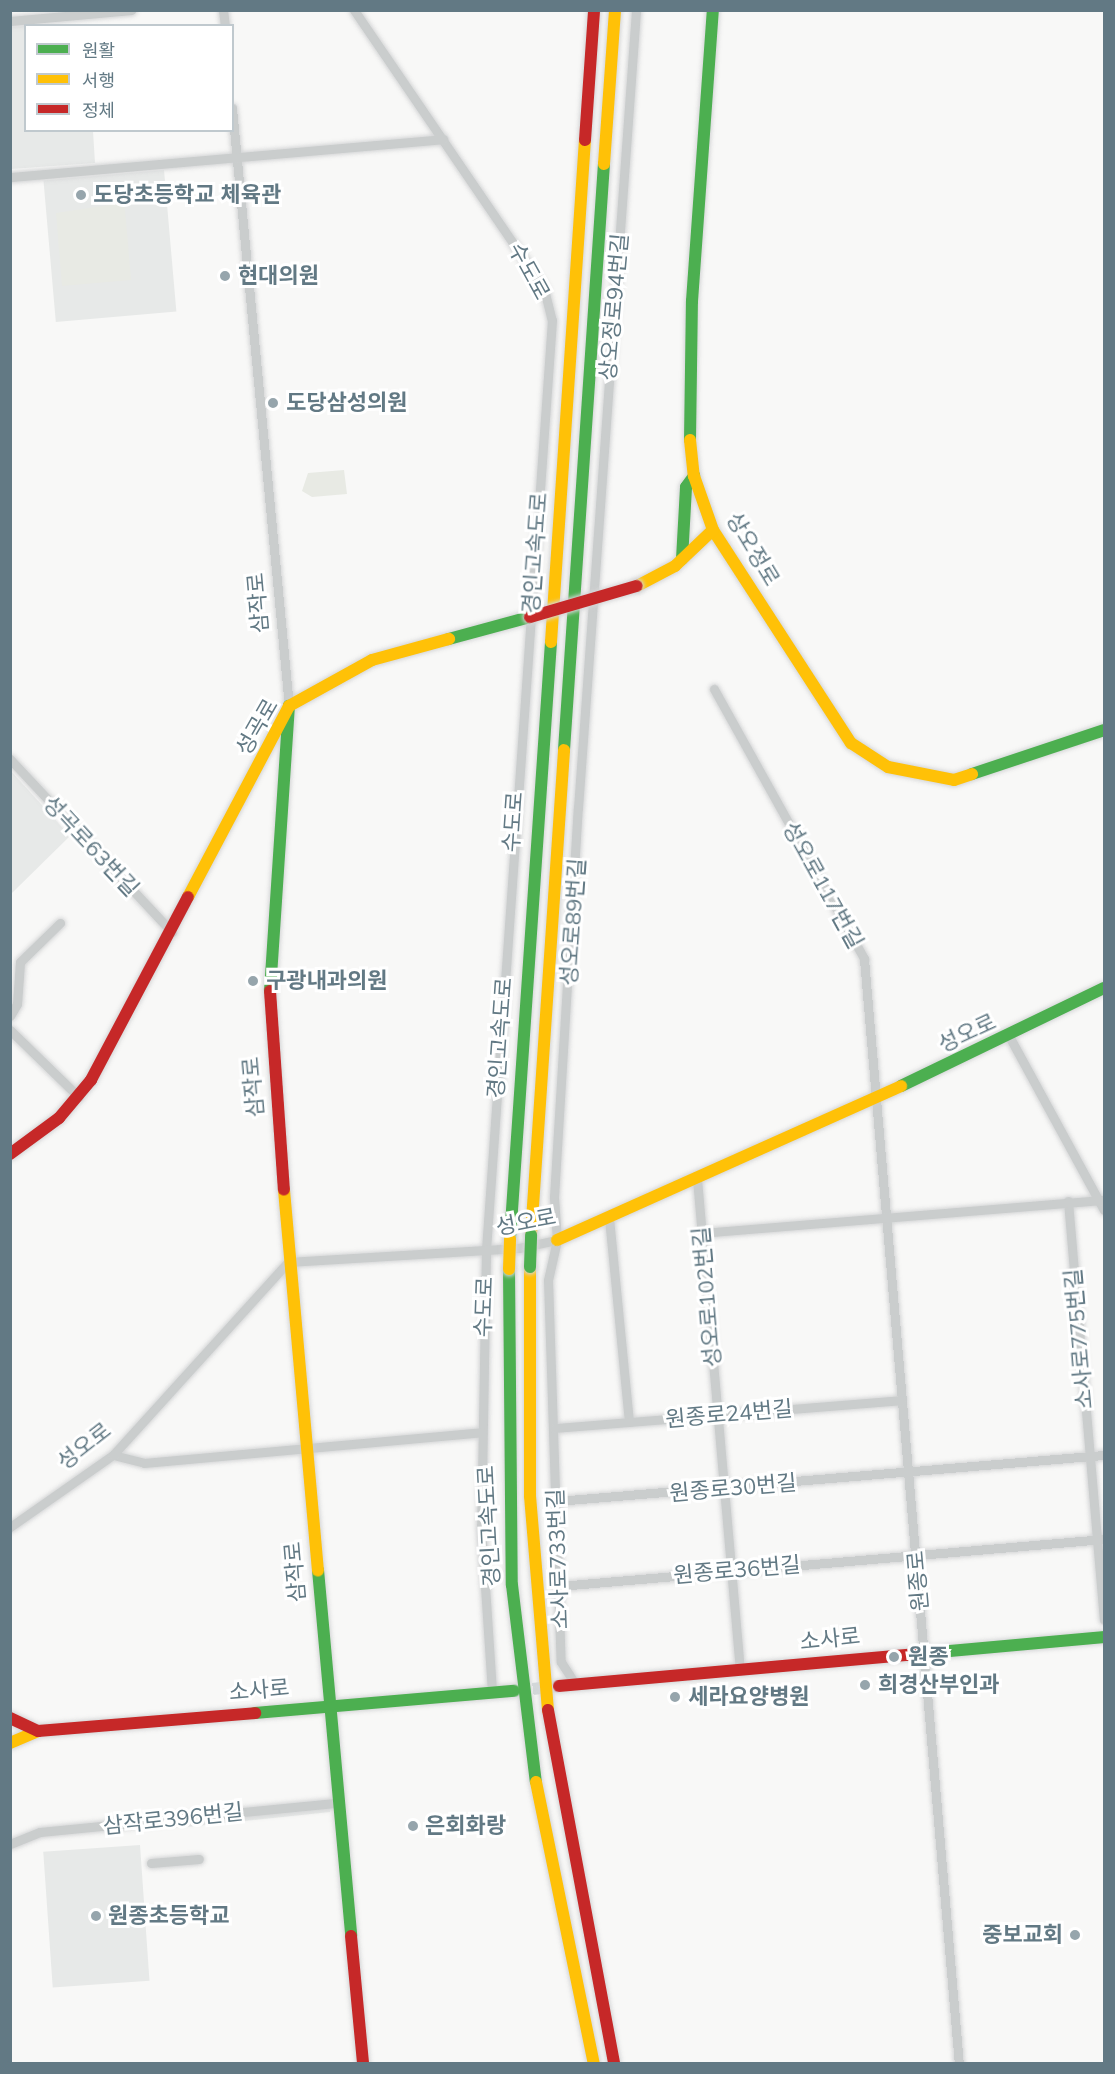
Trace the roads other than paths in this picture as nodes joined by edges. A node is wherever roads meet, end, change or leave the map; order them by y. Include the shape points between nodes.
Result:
1 (132, 10) edge
2 (354, 10) edge
3 (594, 10) edge
4 (615, 10) edge
5 (636, 10) edge
6 (713, 10) edge
7 (10, 21) edge
8 (234, 127) edge
9 (443, 139) junction
10 (237, 156) junction
11 (10, 177) edge
12 (694, 477) junction
13 (713, 530) junction
14 (682, 559) junction
15 (592, 603) joint
16 (530, 617) junction
17 (714, 689) dead end
18 (289, 706) junction
19 (1104, 730) edge
20 (10, 759) edge
21 (60, 923) dead end
22 (172, 932) junction
23 (1104, 988) edge
24 (10, 1016) edge
25 (10, 1030) edge
26 (1009, 1036) junction
27 (79, 1097) junction
28 (876, 1098) junction
29 (10, 1154) edge
30 (697, 1179) junction
31 (1102, 1200) edge
32 (1068, 1201) junction
33 (1104, 1210) edge
34 (886, 1217) junction
35 (609, 1218) junction
36 (701, 1233) junction
37 (557, 1240) junction
38 (486, 1251) junction
39 (288, 1262) junction
40 (902, 1400) junction
41 (717, 1415) junction
42 (629, 1422) junction
43 (555, 1428) junction
44 (482, 1432) junction
45 (305, 1448) junction
46 (113, 1455) junction
47 (1104, 1455) edge
48 (1089, 1457) junction
49 (909, 1473) junction
50 (724, 1489) junction
51 (556, 1501) junction
52 (10, 1527) edge
53 (1100, 1539) edge
54 (916, 1556) junction
55 (731, 1570) junction
56 (559, 1586) junction
57 (1104, 1619) edge
58 (1104, 1636) edge
59 (924, 1651) junction
60 (740, 1669) junction
61 (576, 1685) junction
62 (559, 1686) tunnel mouth
63 (514, 1691) tunnel mouth
64 (492, 1693) junction
65 (328, 1706) junction
66 (10, 1718) edge
67 (38, 1731) junction
68 (10, 1743) edge
69 (338, 1803) junction
70 (10, 1844) edge
71 (199, 1859) dead end
72 (151, 1863) dead end
73 (363, 2064) edge
74 (594, 2064) edge
75 (614, 2064) edge
76 (959, 2064) edge

1 - 7 street
2 - 9 street, 수도로
3 - 74 main road, 경인고속도로, bridge via 510,1239 508,1491 513,1596 531,1757
4 - 75 main road, 경인고속도로, bridge via 530,1267 530,1496 541,1672
5 - 15 street, 상오정로94번길
6 - 12 main road, 상오정로 via 692,301
8 - 10 street, 삼작로
9 - 10 street
9 - 16 street, 수도로 via 544,289 552,320
10 - 11 street
10 - 18 street, 삼작로
12 - 13 main road, 상오정로
12 - 14 main road via 686,487
13 - 14 main road, 성곡로
13 - 19 main road, 상오정로 via 851,743 888,766 910,775 954,780
14 - 16 main road, 성곡로, bridge via 638,586
15 - 37 street, 성오로89번길 via 554,1197
16 - 18 main road, 성곡로 via 372,660
16 - 38 street, 수도로
17 - 28 street, 성오로117번길 via 864,959
18 - 22 main road, 성곡로
18 - 39 main road, 삼작로 via 268,1015
20 - 22 street, 성곡로63번길
21 - 24 street via 20,962 17,1004
22 - 27 main road, 성곡로
23 - 26 main road, 성오로
25 - 27 street
26 - 28 main road, 성오로
26 - 31 street
27 - 29 main road, 성곡로
28 - 30 main road, 성오로
28 - 34 street, 원종로
30 - 35 main road, 성오로
30 - 36 street, 성오로102번길
31 - 32 street
31 - 33 street
32 - 34 street
32 - 48 street, 소사로775번길
34 - 36 street
34 - 40 street, 원종로
35 - 37 main road, 성오로
35 - 42 street
36 - 41 street, 성오로102번길
37 - 38 street, 성오로
37 - 43 street, 성오로89번길 via 548,1280
38 - 39 street, 성오로
38 - 44 street, 수도로
39 - 45 main road, 삼작로
39 - 46 street, 성오로
40 - 41 street, 원종로24번길
40 - 49 street, 원종로
41 - 42 street, 원종로24번길
41 - 50 street, 성오로102번길
42 - 43 street, 원종로24번길
43 - 51 street, 소사로733번길
44 - 45 street
44 - 64 street, 수도로
45 - 46 street via 144,1463
45 - 65 main road, 삼작로
46 - 52 street, 성오로
47 - 48 street, 원종로30번길
48 - 49 street, 원종로30번길
48 - 53 street, 소사로775번길
49 - 50 street, 원종로30번길
49 - 54 street, 원종로
50 - 51 street, 원종로30번길
50 - 55 street, 성오로102번길
51 - 56 street, 소사로733번길
53 - 54 street, 원종로36번길
53 - 57 street, 소사로775번길
54 - 55 street, 원종로36번길
54 - 59 street, 원종로
55 - 56 street, 원종로36번길
55 - 60 street, 성오로102번길
56 - 61 street, 소사로733번길 via 561,1662
58 - 59 main road, 소사로
59 - 60 main road, 소사로
59 - 76 street, 원종로
60 - 61 main road, 소사로
61 - 62 main road, 소사로
63 - 64 main road, 소사로
64 - 65 main road, 소사로
65 - 67 main road, 소사로
65 - 69 main road, 삼작로
66 - 67 main road, 소사로
67 - 68 main road
69 - 70 street, 삼작로396번길 via 40,1832
69 - 73 main road, 삼작로
71 - 72 street

